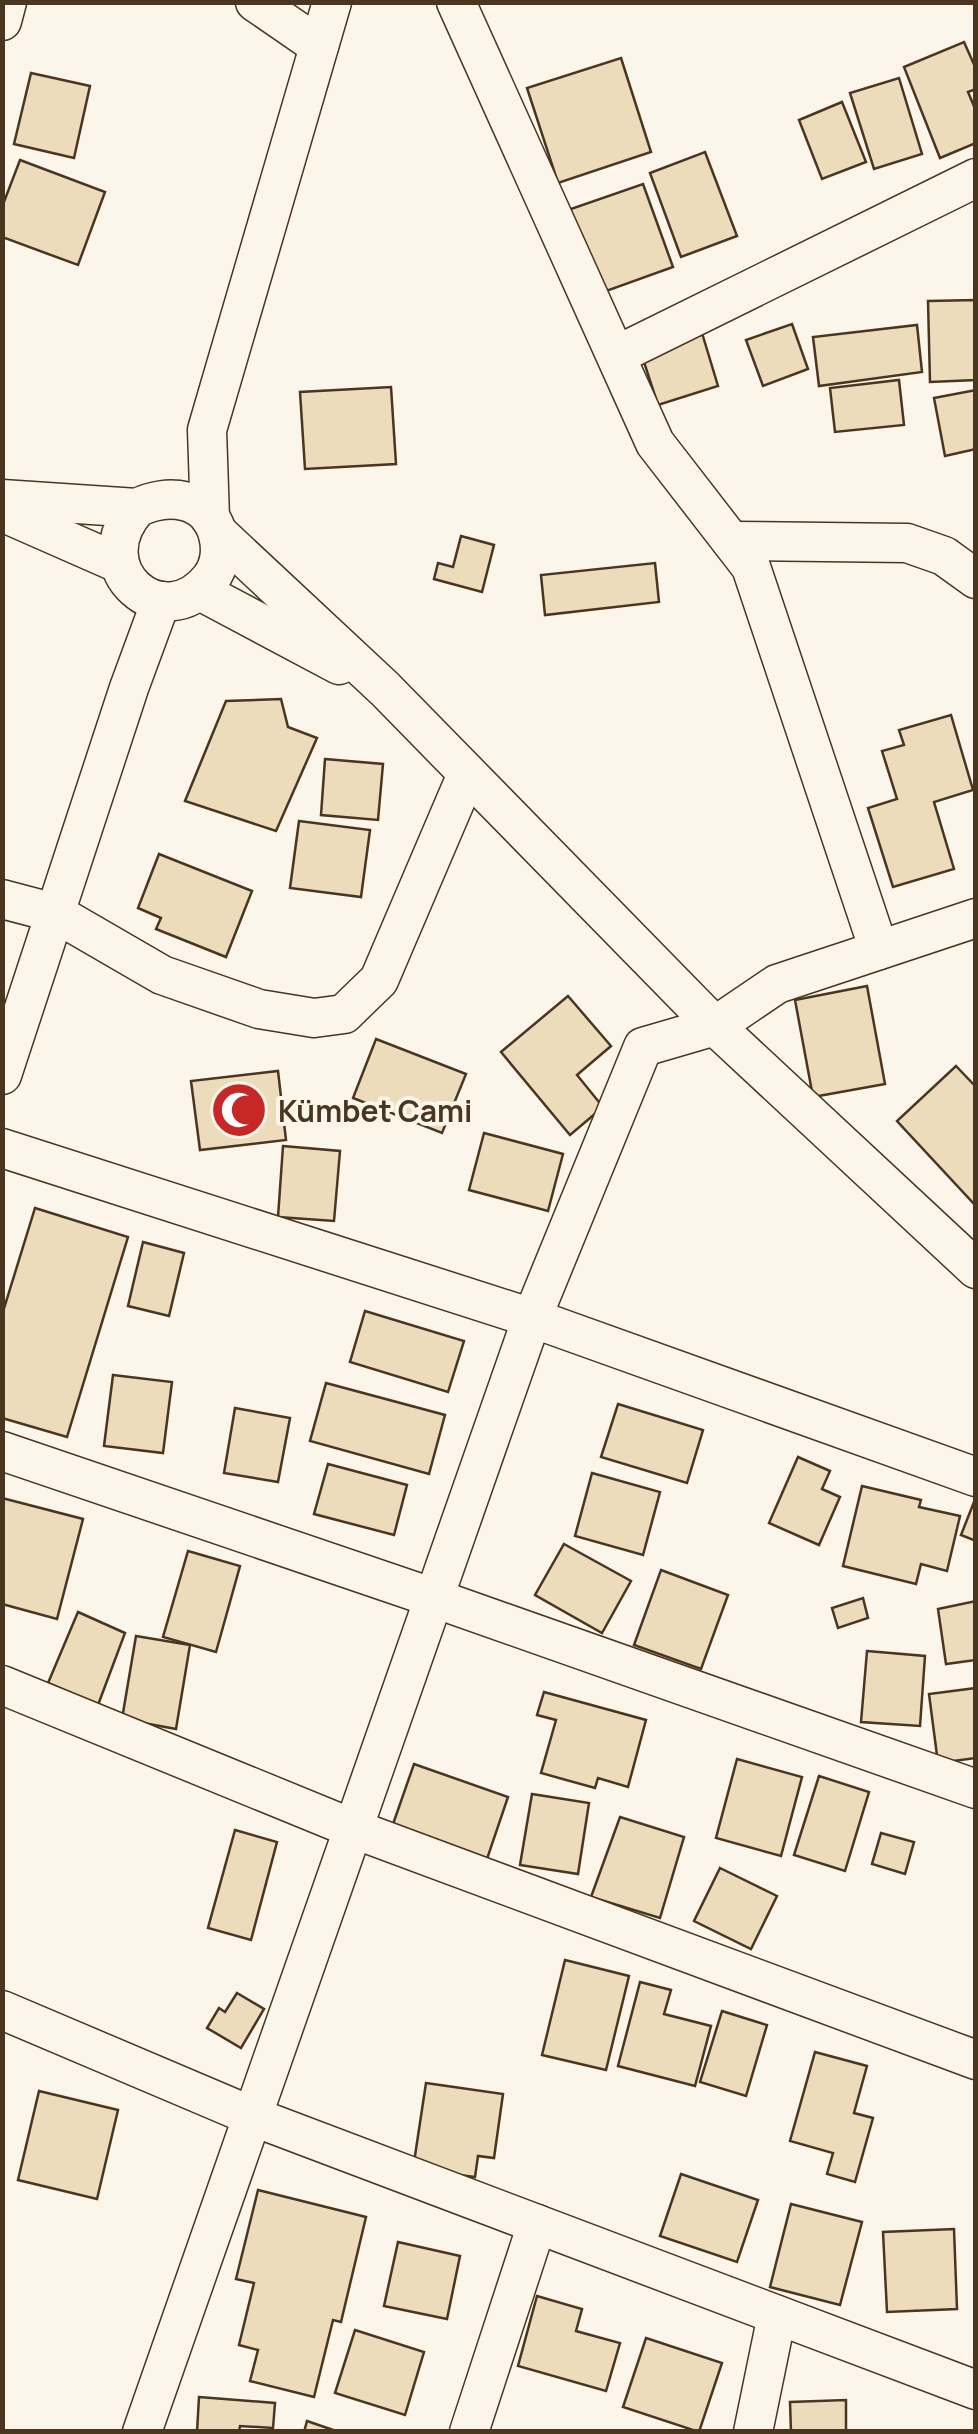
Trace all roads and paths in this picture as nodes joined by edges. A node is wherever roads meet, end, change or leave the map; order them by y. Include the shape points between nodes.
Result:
1 (6, 2) edge
2 (255, 2) edge
3 (332, 2) edge
4 (456, 2) edge
5 (2, 21) edge
6 (319, 46) junction
7 (976, 178) edge
8 (618, 355) junction
9 (207, 430) junction
10 (2, 499) edge
11 (146, 503) junction
12 (2, 512) edge
13 (214, 525) junction
14 (731, 541) junction
15 (122, 572) junction
16 (976, 580) edge
17 (200, 591) junction
18 (161, 602) junction
19 (129, 688) junction
20 (384, 690) junction
21 (467, 774) junction
22 (2, 899) edge
23 (56, 913) junction
24 (976, 918) edge
25 (879, 950) junction
26 (715, 1026) junction
27 (2, 1074) edge
28 (2, 1148) edge
29 (976, 1269) edge
30 (532, 1318) junction
31 (2, 1452) edge
32 (976, 1477) edge
33 (434, 1598) junction
34 (2, 1686) edge
35 (976, 1790) edge
36 (354, 1829) junction
37 (2, 2010) edge
38 (976, 2060) edge
39 (254, 2116) junction
40 (537, 2224) junction
41 (777, 2315) junction
42 (976, 2390) edge
43 (142, 2432) edge
44 (469, 2432) edge
45 (752, 2432) edge

1 - 5 street
2 - 6 street
3 - 6 street
4 - 8 street
6 - 9 street
7 - 8 street
8 - 14 street via 655,443
9 - 11 street
9 - 13 street
10 - 11 street
11 - 13 street via 176,498 194,504
11 - 15 street via 123,523 117,543
12 - 15 street
13 - 17 street via 220,554
13 - 20 street
14 - 16 street via 907,543 944,556
14 - 25 street via 751,567
15 - 18 street via 142,595
15 - 19 street
17 - 18 street
17 - 20 street
18 - 19 street
19 - 23 street
20 - 21 street
21 - 23 street via 379,980 344,1014 314,1018 260,1009 178,981
21 - 26 street
22 - 23 street
23 - 27 street
24 - 25 street
25 - 26 street via 777,984
26 - 29 street
26 - 30 street via 643,1046
28 - 30 street
30 - 32 street
30 - 33 street
31 - 33 street
33 - 35 street
33 - 36 street
34 - 36 street
36 - 38 street
36 - 39 street
37 - 39 street
39 - 40 street
39 - 43 street
40 - 41 street
40 - 44 street
41 - 42 street
41 - 45 street

